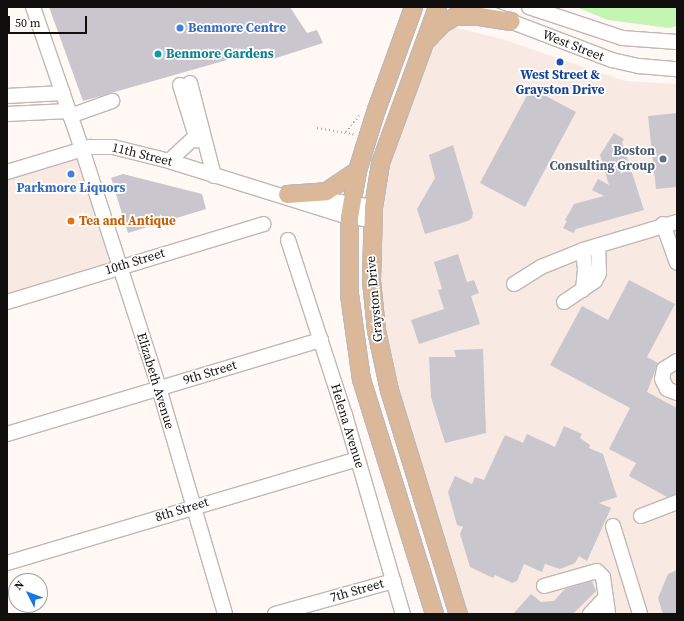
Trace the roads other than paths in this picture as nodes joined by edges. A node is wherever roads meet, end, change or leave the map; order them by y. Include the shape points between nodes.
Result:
1 (33, 7) edge
2 (401, 7) edge
3 (413, 7) edge
4 (437, 7) edge
5 (473, 7) edge
6 (529, 7) edge
7 (511, 21) junction
8 (401, 35) junction
9 (677, 42) edge
10 (422, 47) junction
11 (677, 69) edge
12 (63, 93) junction
13 (7, 96) edge
14 (112, 101) dead end
15 (70, 113) junction
16 (7, 114) edge
17 (196, 136) junction
18 (82, 149) junction
19 (168, 161) junction
20 (357, 170) junction
21 (7, 172) edge
22 (211, 175) junction
23 (282, 194) junction
24 (350, 210) junction
25 (372, 213) junction
26 (677, 222) edge
27 (263, 224) dead end
28 (663, 224) junction
29 (288, 240) dead end
30 (598, 246) junction
31 (583, 250) junction
32 (677, 263) edge
33 (119, 266) junction
34 (514, 284) dead end
35 (583, 290) junction
36 (7, 302) edge
37 (564, 302) dead end
38 (320, 340) junction
39 (677, 361) edge
40 (159, 388) junction
41 (677, 393) edge
42 (7, 434) edge
43 (357, 459) junction
44 (677, 502) edge
45 (193, 507) junction
46 (641, 516) dead end
47 (613, 526) dead end
48 (7, 563) edge
49 (393, 581) junction
50 (544, 586) dead end
51 (605, 598) junction
52 (225, 614) edge
53 (275, 614) edge
54 (403, 614) edge
55 (434, 614) edge
56 (458, 614) edge
57 (590, 614) edge
58 (608, 614) edge
59 (640, 614) edge

1 - 12 street, Elizabeth Avenue
2 - 8 main road
3 - 8 main road, Grayston Drive
4 - 10 main road, Grayston Drive
5 - 7 street, West Street
6 - 9 street, West Street via 622,38
7 - 10 main road via 479,16 455,16 438,26
7 - 11 street, West Street via 612,60 639,66
8 - 20 main road, Grayston Drive
10 - 25 main road, Grayston Drive via 385,146
12 - 13 street
12 - 15 street, Elizabeth Avenue
14 - 15 street
15 - 16 street
15 - 18 street, Elizabeth Avenue
17 - 19 street
17 - 22 street
17 - 22 street via 185,84
18 - 19 street, 11th Street via 113,147
18 - 21 street, 11th Street
18 - 33 street, Elizabeth Avenue
19 - 22 street, 11th Street
20 - 23 main road via 326,191
20 - 24 main road, Grayston Drive
22 - 23 street, 11th Street
23 - 24 street, 11th Street
24 - 25 street, 11th Street
24 - 55 main road, Grayston Drive via 348,294 358,368
25 - 56 main road, Grayston Drive via 371,280 379,348 389,390
26 - 28 street
27 - 33 street, 10th Street
28 - 30 street
28 - 32 street
29 - 38 street, Helena Avenue
30 - 31 street
30 - 35 street via 599,273 595,281
31 - 34 street via 541,267
31 - 35 street
33 - 36 street, 10th Street
33 - 40 street, Elizabeth Avenue
35 - 37 street
38 - 40 street, 9th Street
38 - 43 street, Helena Avenue
39 - 41 street via 664,369 662,379 667,389
40 - 42 street, 9th Street
40 - 45 street, Elizabeth Avenue
43 - 45 street, 8th Street
43 - 49 street, Helena Avenue
44 - 46 street
45 - 48 street, 8th Street
45 - 52 street, Elizabeth Avenue
47 - 59 street
49 - 53 street, 7th Street
49 - 54 street, Helena Avenue
50 - 51 street via 597,571 603,577
51 - 57 street
51 - 58 street

